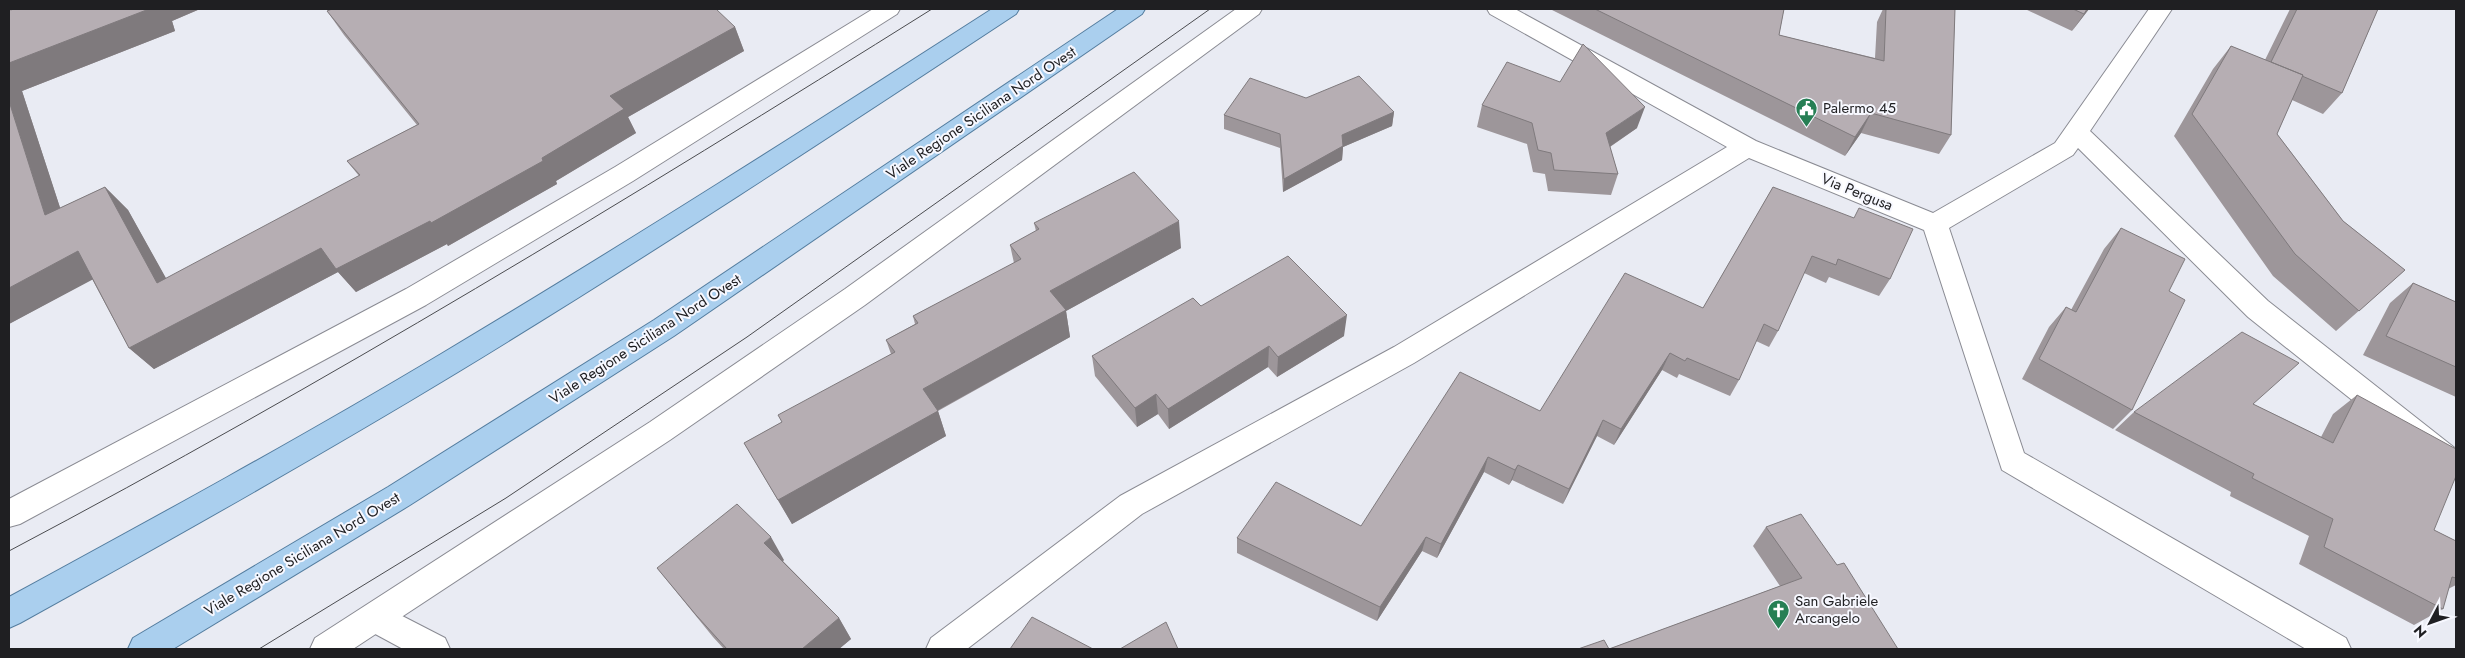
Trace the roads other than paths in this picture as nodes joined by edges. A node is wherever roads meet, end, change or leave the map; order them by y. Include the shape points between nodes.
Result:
1 (889, 9) edge
2 (1008, 9) edge
3 (1134, 9) edge
4 (1251, 9) edge
5 (1498, 9) edge
6 (2161, 9) edge
7 (2076, 132) junction
8 (1747, 147) junction
9 (1935, 224) junction
10 (2456, 464) edge
11 (9, 514) edge
12 (9, 613) edge
13 (377, 618) junction
14 (144, 649) edge
15 (326, 649) edge
16 (434, 649) edge
17 (942, 649) edge
18 (2335, 649) edge

1 - 11 street via 624,174 416,297
2 - 12 main road via 609,265 368,411
3 - 14 main road, Viale Regione Siciliana Nord Ovest via 647,339 399,496
4 - 13 street via 855,297 660,431
5 - 8 street, Via Pergusa
6 - 7 street
7 - 9 street via 2064,149
7 - 10 street via 2258,308
8 - 9 street, Via Pergusa
8 - 17 street via 1404,355 1131,505
9 - 18 street via 2012,461
13 - 15 street
13 - 16 street

